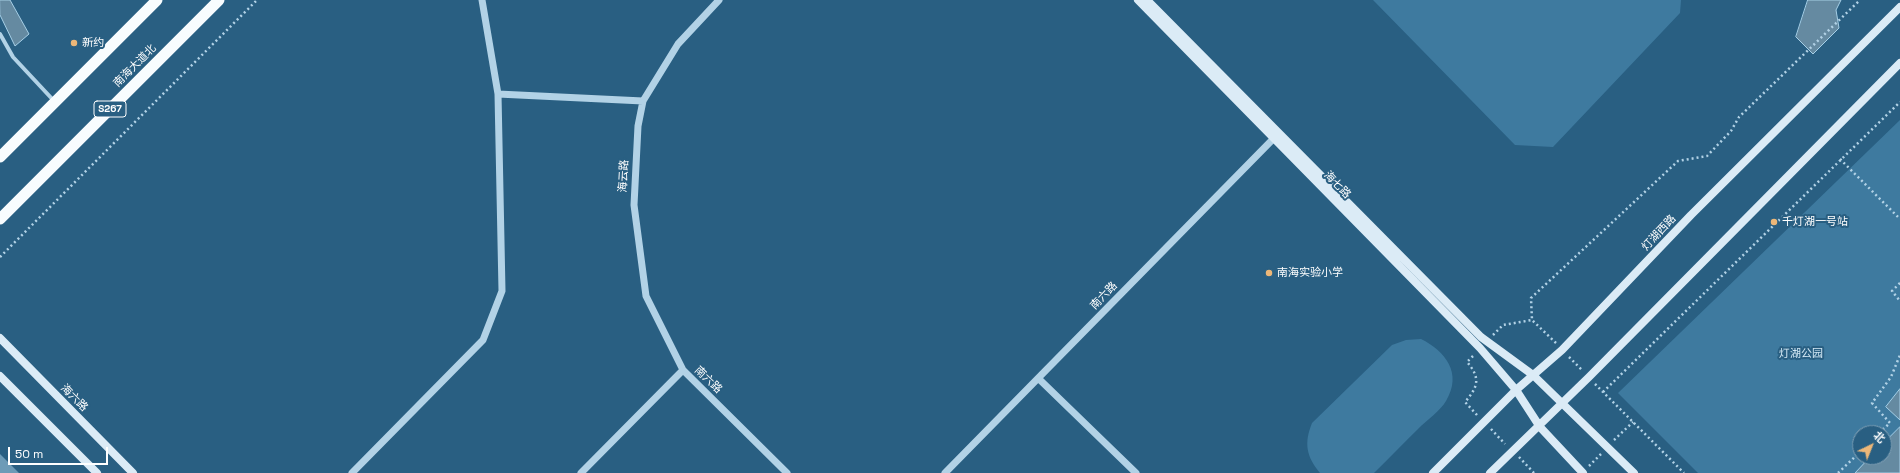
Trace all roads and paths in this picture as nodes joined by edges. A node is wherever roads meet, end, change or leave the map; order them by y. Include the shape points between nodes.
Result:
1 (157, 0) edge
2 (219, 0) edge
3 (257, 0) edge
4 (482, 0) edge
5 (719, 0) edge
6 (1138, 0) edge
7 (1147, 0) edge
8 (1860, 0) edge
9 (1900, 7) edge
10 (0, 34) edge
11 (1797, 59) dead end
12 (1900, 63) edge
13 (498, 94) junction
14 (643, 101) junction
15 (55, 102) junction
16 (1900, 102) edge
17 (1276, 135) junction
18 (0, 157) edge
19 (1840, 159) junction
20 (1, 218) edge
21 (1900, 219) edge
22 (0, 257) edge
23 (1900, 283) edge
24 (1900, 301) edge
25 (1532, 320) dead end
26 (0, 338) edge
27 (1487, 342) junction
28 (1480, 348) junction
29 (1900, 355) edge
30 (683, 370) junction
31 (1533, 375) junction
32 (0, 376) edge
33 (1039, 379) junction
34 (1516, 390) junction
35 (1603, 392) dead end
36 (1563, 403) junction
37 (1484, 422) junction
38 (1887, 425) edge
39 (1540, 427) junction
40 (1512, 451) junction
41 (1852, 460) edge
42 (97, 473) edge
43 (132, 473) edge
44 (352, 473) edge
45 (582, 473) edge
46 (787, 473) edge
47 (945, 473) edge
48 (1136, 473) edge
49 (1432, 473) edge
50 (1490, 473) edge
51 (1534, 473) edge
52 (1583, 473) edge
53 (1634, 473) edge
54 (1838, 473) edge

1 - 15 highway
2 - 20 highway, 南海大道北 / S267
3 - 22 path
4 - 13 street
5 - 14 street, 海云路 via 678,44
6 - 17 main road, 海七路
7 - 17 main road, 海七路
8 - 11 path
9 - 31 main road, 灯湖西路 via 1691,215 1562,350
10 - 15 street via 13,57
12 - 36 main road
13 - 14 street
13 - 44 street via 502,291 483,340
14 - 30 street, 海云路 via 638,126 634,205 646,296
15 - 18 highway
16 - 19 path
17 - 27 main road, 海七路
17 - 28 main road, 海七路
17 - 33 street, 南六路
19 - 21 path
19 - 35 path
23 - 24 path via 1892,291
25 - 27 path via 1503,325
26 - 43 main road, 海六路
27 - 31 main road, 海七路
28 - 34 main road, 海七路
28 - 37 path via 1468,362 1476,372 1475,390 1465,402
29 - 38 path via 1891,377 1872,403 1890,422
30 - 45 street, 南六路
30 - 46 street, 南六路
31 - 34 main road, 灯湖西路
31 - 36 main road, 海七路
32 - 42 main road
33 - 47 street, 南六路
33 - 48 street
34 - 37 main road, 灯湖西路
34 - 39 main road, 海七路
36 - 39 main road
36 - 53 main road, 海七路
37 - 40 path
37 - 49 main road, 灯湖西路
39 - 40 main road
39 - 52 main road, 海七路
40 - 50 main road
40 - 51 path
41 - 54 path

